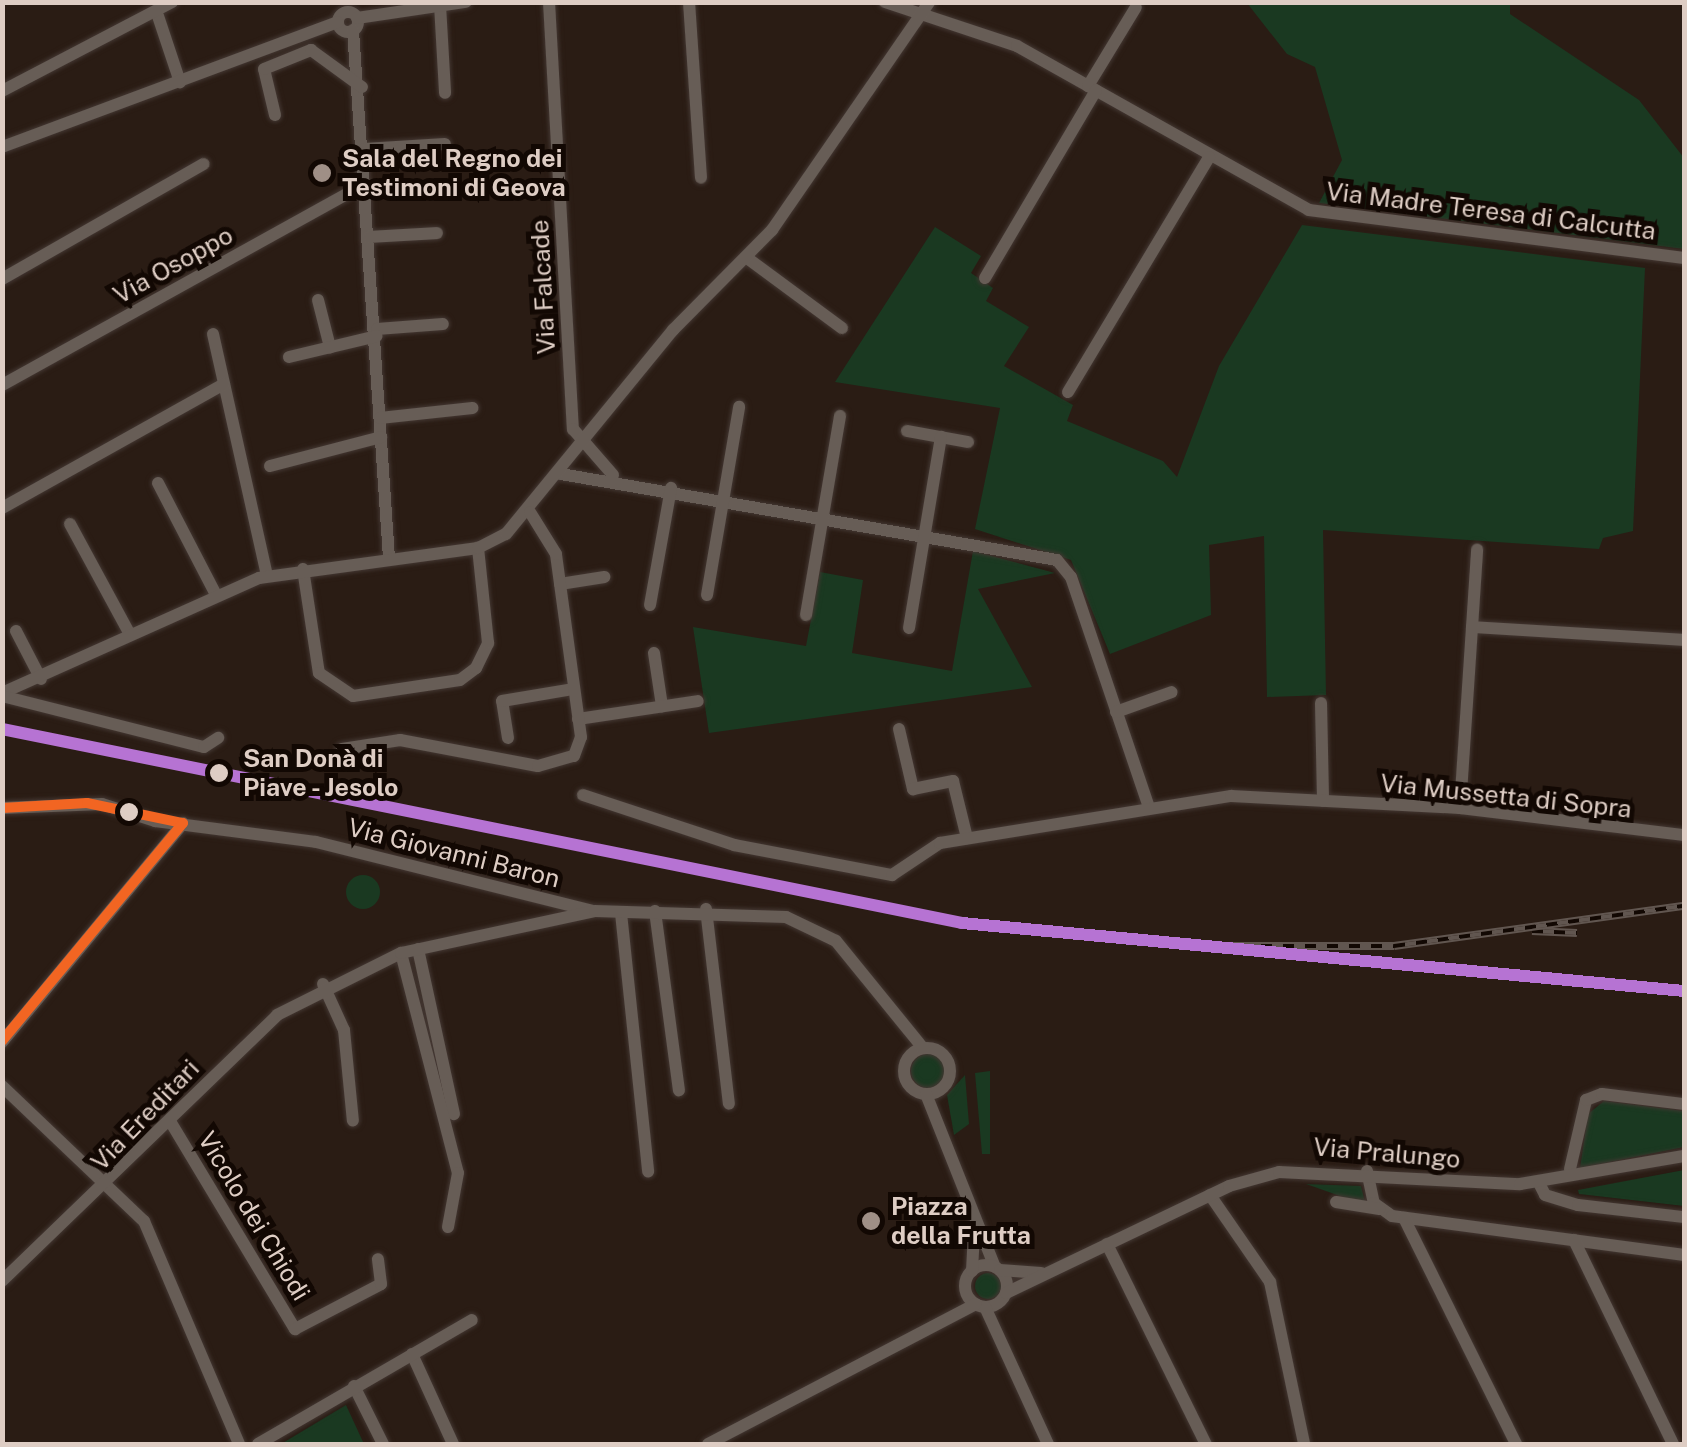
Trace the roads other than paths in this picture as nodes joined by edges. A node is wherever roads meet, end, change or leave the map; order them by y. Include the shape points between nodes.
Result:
1 (172, 2) edge
2 (332, 2) edge
3 (466, 2) edge
4 (549, 2) edge
5 (689, 2) edge
6 (886, 2) edge
7 (440, 5) junction
8 (1136, 7) dead end
9 (926, 8) edge
10 (158, 16) junction
11 (348, 21) junction
12 (180, 82) junction
13 (362, 87) junction
14 (1092, 88) junction
15 (2, 91) edge
16 (445, 93) dead end
17 (276, 114) dead end
18 (445, 144) dead end
19 (2, 147) edge
20 (364, 149) junction
21 (1209, 157) junction
22 (204, 164) dead end
23 (701, 178) dead end
24 (365, 184) junction
25 (436, 233) dead end
26 (370, 237) junction
27 (746, 258) junction
28 (1684, 258) edge
29 (985, 278) dead end
30 (2, 279) edge
31 (318, 300) dead end
32 (442, 324) dead end
33 (842, 328) dead end
34 (377, 332) junction
35 (213, 334) dead end
36 (330, 347) junction
37 (289, 357) dead end
38 (224, 384) junction
39 (2, 385) edge
40 (1068, 392) dead end
41 (739, 407) dead end
42 (472, 408) dead end
43 (840, 416) dead end
44 (380, 418) junction
45 (907, 431) dead end
46 (942, 437) junction
47 (381, 438) junction
48 (968, 442) dead end
49 (585, 445) junction
50 (270, 466) dead end
51 (561, 474) junction
52 (614, 476) junction
53 (158, 484) dead end
54 (671, 488) junction
55 (723, 498) junction
56 (2, 508) edge
57 (530, 512) junction
58 (822, 514) junction
59 (70, 524) dead end
60 (922, 532) junction
61 (478, 548) junction
62 (1476, 550) dead end
63 (389, 558) junction
64 (303, 569) junction
65 (267, 576) junction
66 (604, 576) dead end
67 (560, 584) junction
68 (215, 593) junction
69 (707, 596) dead end
70 (650, 605) dead end
71 (806, 614) dead end
72 (1472, 627) junction
73 (909, 628) dead end
74 (16, 631) dead end
75 (128, 631) junction
76 (1684, 640) edge
77 (654, 653) dead end
78 (42, 679) junction
79 (574, 690) junction
80 (1172, 692) dead end
81 (2, 695) edge
82 (698, 701) dead end
83 (1320, 702) dead end
84 (662, 706) junction
85 (1116, 712) junction
86 (578, 719) junction
87 (899, 729) dead end
88 (218, 738) dead end
89 (508, 738) dead end
90 (342, 749) dead end
91 (583, 795) dead end
92 (1324, 802) junction
93 (1149, 807) junction
94 (2, 808) edge
95 (1460, 808) junction
96 (183, 823) junction
97 (1684, 835) edge
98 (966, 838) junction
99 (706, 909) junction
100 (595, 911) junction
101 (655, 911) junction
102 (621, 913) junction
103 (418, 949) junction
104 (402, 953) junction
105 (323, 984) junction
106 (899, 1026) junction
107 (2, 1042) edge
108 (923, 1048) junction
109 (906, 1060) junction
110 (2, 1086) edge
111 (943, 1088) junction
112 (679, 1090) dead end
113 (926, 1094) junction
114 (728, 1104) dead end
115 (1684, 1104) edge
116 (170, 1120) junction
117 (353, 1121) dead end
118 (945, 1126) junction
119 (459, 1136) dead end
120 (1684, 1156) edge
121 (1367, 1171) junction
122 (648, 1172) dead end
123 (1570, 1173) junction
124 (110, 1182) junction
125 (1540, 1183) junction
126 (1210, 1195) junction
127 (1336, 1202) dead end
128 (1379, 1209) junction
129 (1684, 1217) edge
130 (1404, 1218) junction
131 (448, 1227) dead end
132 (974, 1233) junction
133 (1574, 1240) junction
134 (1108, 1244) junction
135 (1684, 1254) edge
136 (378, 1259) dead end
137 (997, 1268) junction
138 (972, 1270) junction
139 (1043, 1273) junction
140 (2, 1281) edge
141 (966, 1287) junction
142 (1006, 1292) junction
143 (981, 1305) junction
144 (946, 1315) junction
145 (472, 1320) dead end
146 (412, 1354) junction
147 (354, 1386) junction
148 (1041, 1442) edge
149 (240, 1444) edge
150 (258, 1444) edge
151 (382, 1444) edge
152 (453, 1444) edge
153 (708, 1444) edge
154 (1206, 1444) edge
155 (1304, 1444) edge
156 (1516, 1444) edge
157 (1674, 1444) edge

1 - 10 street
2 - 11 street
3 - 7 street
4 - 49 street, Via Falcade via 573,429
5 - 23 street
6 - 9 street, Via Madre Teresa di Calcutta
7 - 11 street
7 - 16 street
8 - 14 street
9 - 14 street, Via Madre Teresa di Calcutta via 996,36
9 - 27 street
10 - 12 street
10 - 15 street
11 - 12 street
11 - 13 street
12 - 19 street
13 - 17 street via 311,50 264,69
13 - 20 street
14 - 21 street, Via Madre Teresa di Calcutta
14 - 29 street
18 - 20 street
20 - 24 street
21 - 28 street, Via Madre Teresa di Calcutta via 1309,210
21 - 40 street
22 - 30 street
24 - 26 street
24 - 39 street, Via Osoppo
25 - 26 street
26 - 34 street
27 - 33 street
27 - 49 street via 673,330
31 - 36 street
32 - 34 street
34 - 36 street
34 - 44 street
35 - 38 street
36 - 37 street
38 - 56 street
38 - 65 street
41 - 55 street
42 - 44 street
43 - 58 street
44 - 47 street
45 - 46 street
46 - 48 street
46 - 60 street
47 - 50 street
47 - 63 street
49 - 51 street
49 - 52 street
51 - 52 street
51 - 57 street
52 - 54 street
53 - 68 street
54 - 55 street
54 - 70 street
55 - 58 street
55 - 69 street
57 - 61 street
57 - 67 street via 556,554
58 - 60 street
58 - 71 street
59 - 75 street
60 - 73 street
60 - 85 street via 1063,565
61 - 63 street
61 - 64 street via 488,643 476,668 460,680 353,696 318,673
62 - 72 street
63 - 64 street
64 - 65 street
65 - 68 street
66 - 67 street
67 - 79 street
68 - 75 street
72 - 76 street
72 - 95 street
74 - 78 street
75 - 78 street
77 - 84 street
78 - 81 street
79 - 86 street
79 - 89 street via 502,700
80 - 85 street
81 - 88 street via 204,747
82 - 84 street
83 - 92 street
84 - 86 street
85 - 93 street
86 - 90 street via 578,748 554,766 400,740
87 - 98 street via 914,789 953,782
91 - 98 street, Via Mussetta di Sopra via 734,845 892,875 940,843
92 - 93 street, Via Mussetta di Sopra via 1231,796
92 - 95 street, Via Mussetta di Sopra
93 - 98 street, Via Mussetta di Sopra
94 - 96 street, Via Giovanni Baron via 102,804
95 - 97 street, Via Mussetta di Sopra
96 - 100 street, Via Giovanni Baron via 316,842
96 - 107 street
99 - 101 street, Via Ereditari
99 - 106 street, Via Ereditari via 820,929 861,966
99 - 114 street
100 - 102 street, Via Ereditari
100 - 103 street, Via Ereditari
101 - 102 street, Via Ereditari
101 - 112 street
102 - 122 street
103 - 104 street, Via Ereditari
103 - 119 street
104 - 105 street, Via Ereditari
104 - 131 street via 458,1173
105 - 116 street, Via Ereditari via 276,1014
105 - 117 street via 344,1030
106 - 108 street, Via Ereditari
106 - 109 street, Via Ereditari
108 - 109 street
108 - 111 street, Via Ereditari via 948,1061
109 - 113 street, Via Ereditari via 908,1084
110 - 124 street
111 - 113 street
111 - 118 street, Via Ereditari
113 - 118 street, Via Ereditari
115 - 123 street via 1602,1094 1586,1100
116 - 124 street, Via Ereditari
116 - 136 street, Vicolo dei Chiodi via 295,1329 382,1284
118 - 132 street, Via Ereditari
120 - 123 street, Via Pralungo
121 - 125 street, Via Pralungo
121 - 126 street, Via Pralungo via 1286,1170
121 - 128 street
123 - 125 street, Via Pralungo
124 - 140 street, Via Ereditari
124 - 149 street via 144,1221
125 - 129 street via 1545,1195 1578,1204
126 - 134 street, Via Pralungo
126 - 155 street via 1270,1282
127 - 128 street
128 - 130 street
130 - 133 street
130 - 156 street
132 - 137 street, Via Ereditari
132 - 138 street, Via Ereditari
133 - 135 street
133 - 157 street
134 - 139 street, Via Pralungo
134 - 154 street
137 - 138 street, Via Pralungo
137 - 139 street, Via Pralungo
137 - 142 street
138 - 141 street, Via Pralungo
139 - 142 street, Via Pralungo
141 - 143 street
141 - 144 street, Via Pralungo
142 - 143 street, Via Pralungo
143 - 144 street, Via Pralungo
143 - 148 street
144 - 153 street, Via Pralungo
145 - 146 street
146 - 147 street
146 - 152 street
147 - 150 street
147 - 151 street

